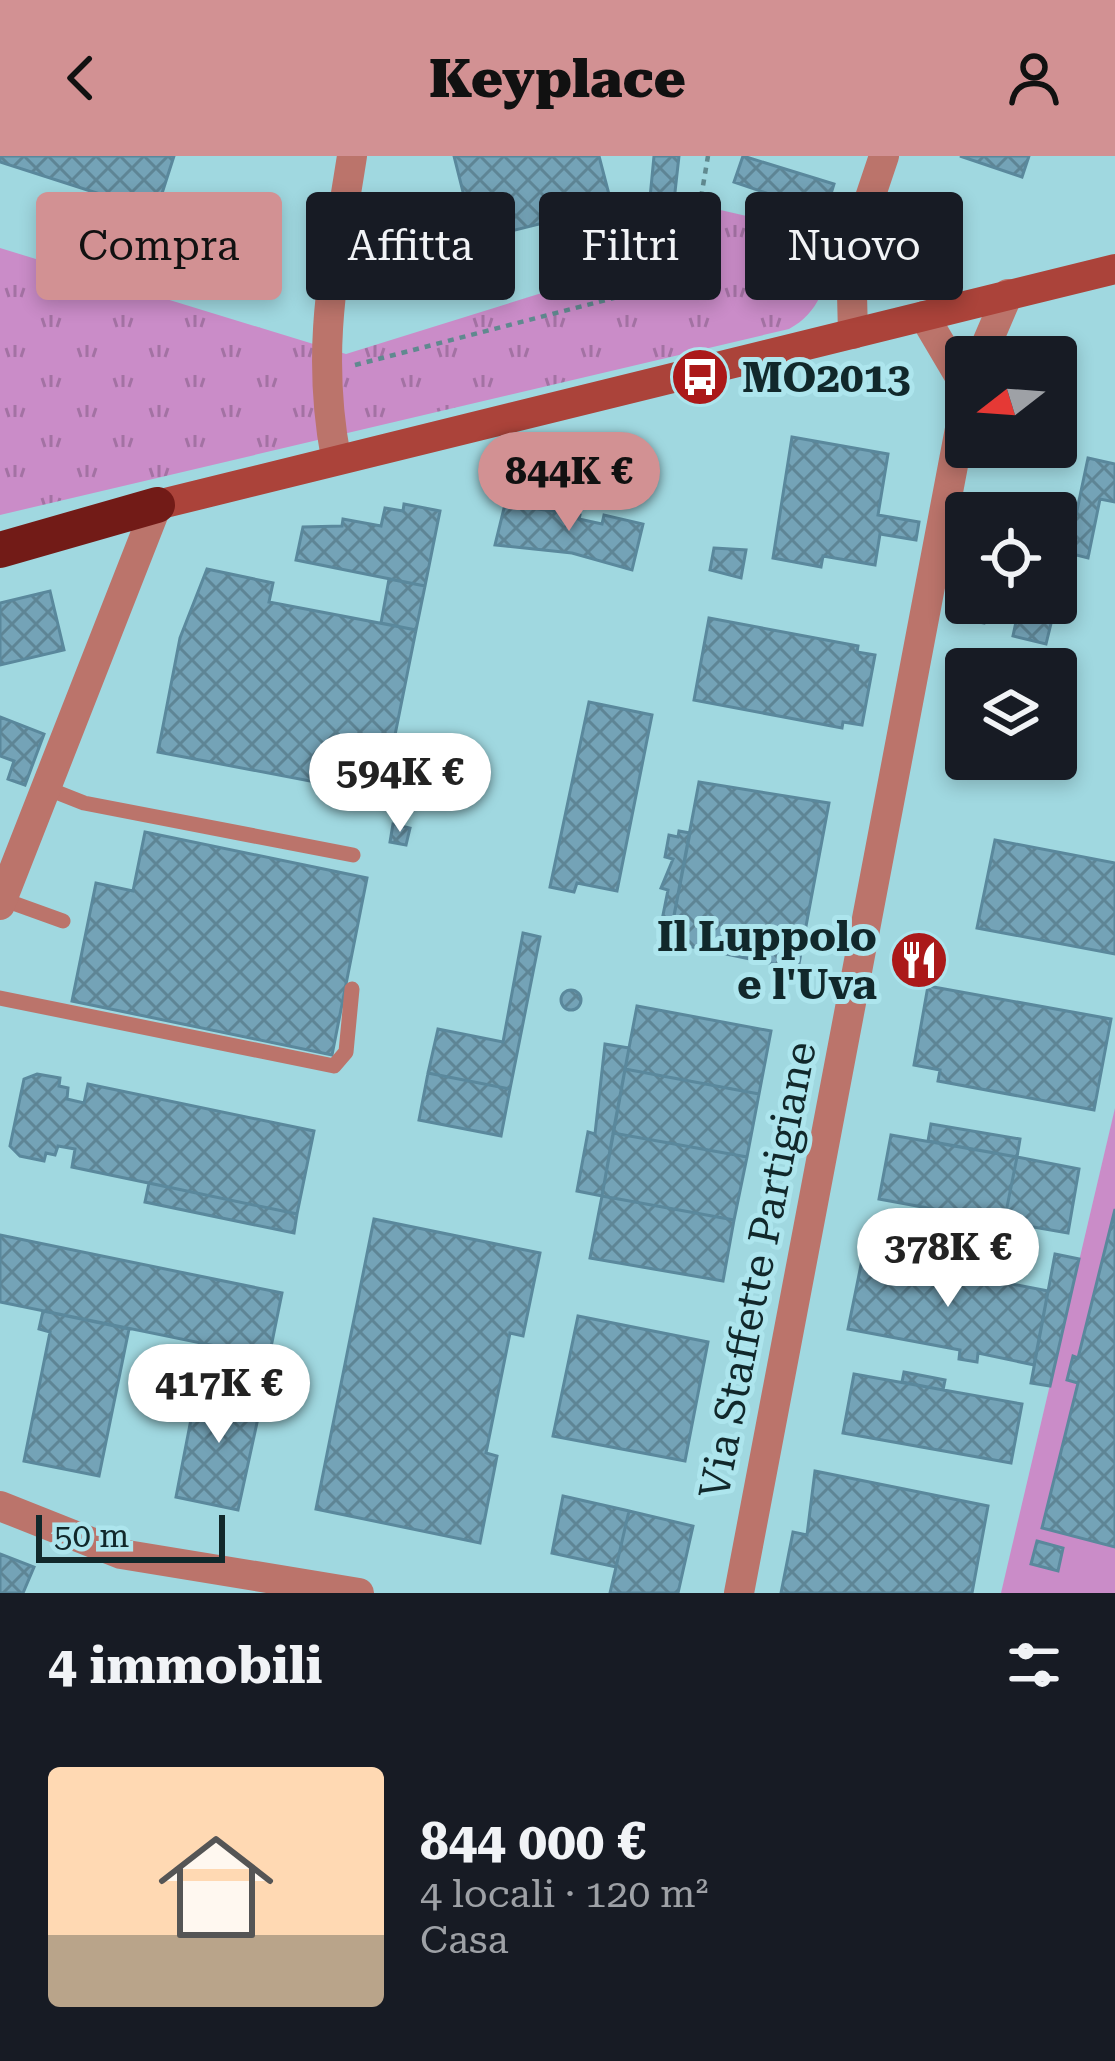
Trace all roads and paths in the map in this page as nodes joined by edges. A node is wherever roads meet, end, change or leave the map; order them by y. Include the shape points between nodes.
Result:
1 (352, 156) edge
2 (708, 156) edge
3 (884, 156) edge
4 (1115, 269) edge
5 (1008, 293) junction
6 (925, 316) junction
7 (853, 334) junction
8 (990, 336) edge
9 (945, 351) edge
10 (325, 372) junction
11 (336, 458) junction
12 (953, 468) edge
13 (157, 506) junction
14 (0, 538) edge
15 (0, 550) edge
16 (46, 788) junction
17 (353, 855) dead end
18 (1, 902) edge
19 (63, 921) dead end
20 (352, 989) dead end
21 (0, 998) edge
22 (0, 1507) edge
23 (357, 1593) edge
24 (739, 1593) edge

1 - 10 street
2 - 10 path via 690,263 664,285
3 - 7 street via 851,254
4 - 5 main road
5 - 6 main road
5 - 8 street
6 - 7 main road
6 - 9 street
7 - 11 main road
10 - 11 street
11 - 13 main road
12 - 24 street, Via Staffette Partigiane
13 - 14 highway
13 - 15 highway
13 - 16 street
16 - 17 lane via 84,803
16 - 18 street
18 - 19 lane
20 - 21 lane via 346,1052 334,1066
22 - 23 street via 121,1554

